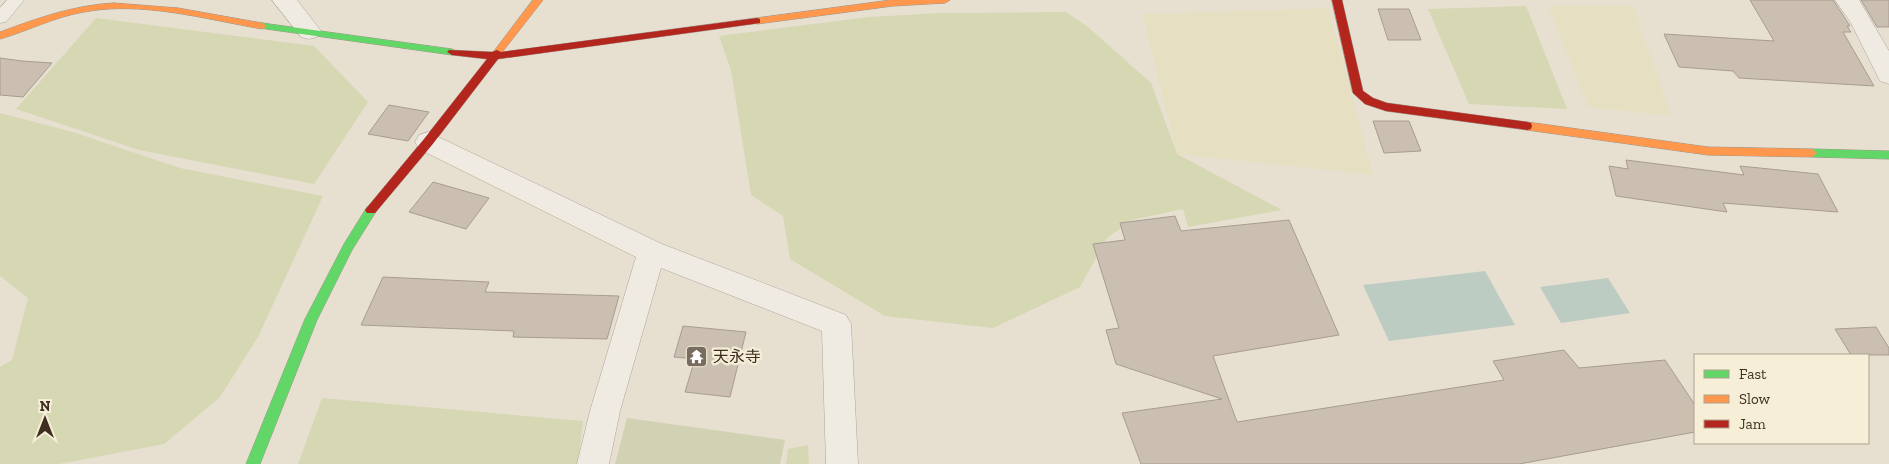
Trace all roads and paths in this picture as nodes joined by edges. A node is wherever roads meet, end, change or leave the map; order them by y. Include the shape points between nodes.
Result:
1 (16, 0) edge
2 (284, 0) edge
3 (538, 0) edge
4 (945, 0) edge
5 (1337, 0) edge
6 (1847, 0) edge
7 (892, 2) edge
8 (0, 18) edge
9 (309, 31) junction
10 (0, 36) edge
11 (494, 56) junction
12 (1889, 75) edge
13 (428, 142) junction
14 (1889, 155) edge
15 (652, 252) junction
16 (253, 464) edge
17 (593, 464) edge
18 (842, 464) edge

1 - 8 lane
2 - 9 street
3 - 11 street
4 - 7 street
5 - 14 street via 1358,93 1386,107 1708,151
6 - 12 street
7 - 11 street
9 - 10 street via 138,8 96,7 44,18
9 - 11 street via 438,52
11 - 13 street
13 - 15 street
13 - 16 street via 369,212 348,247 311,318
15 - 17 street via 605,410
15 - 18 street via 836,324

